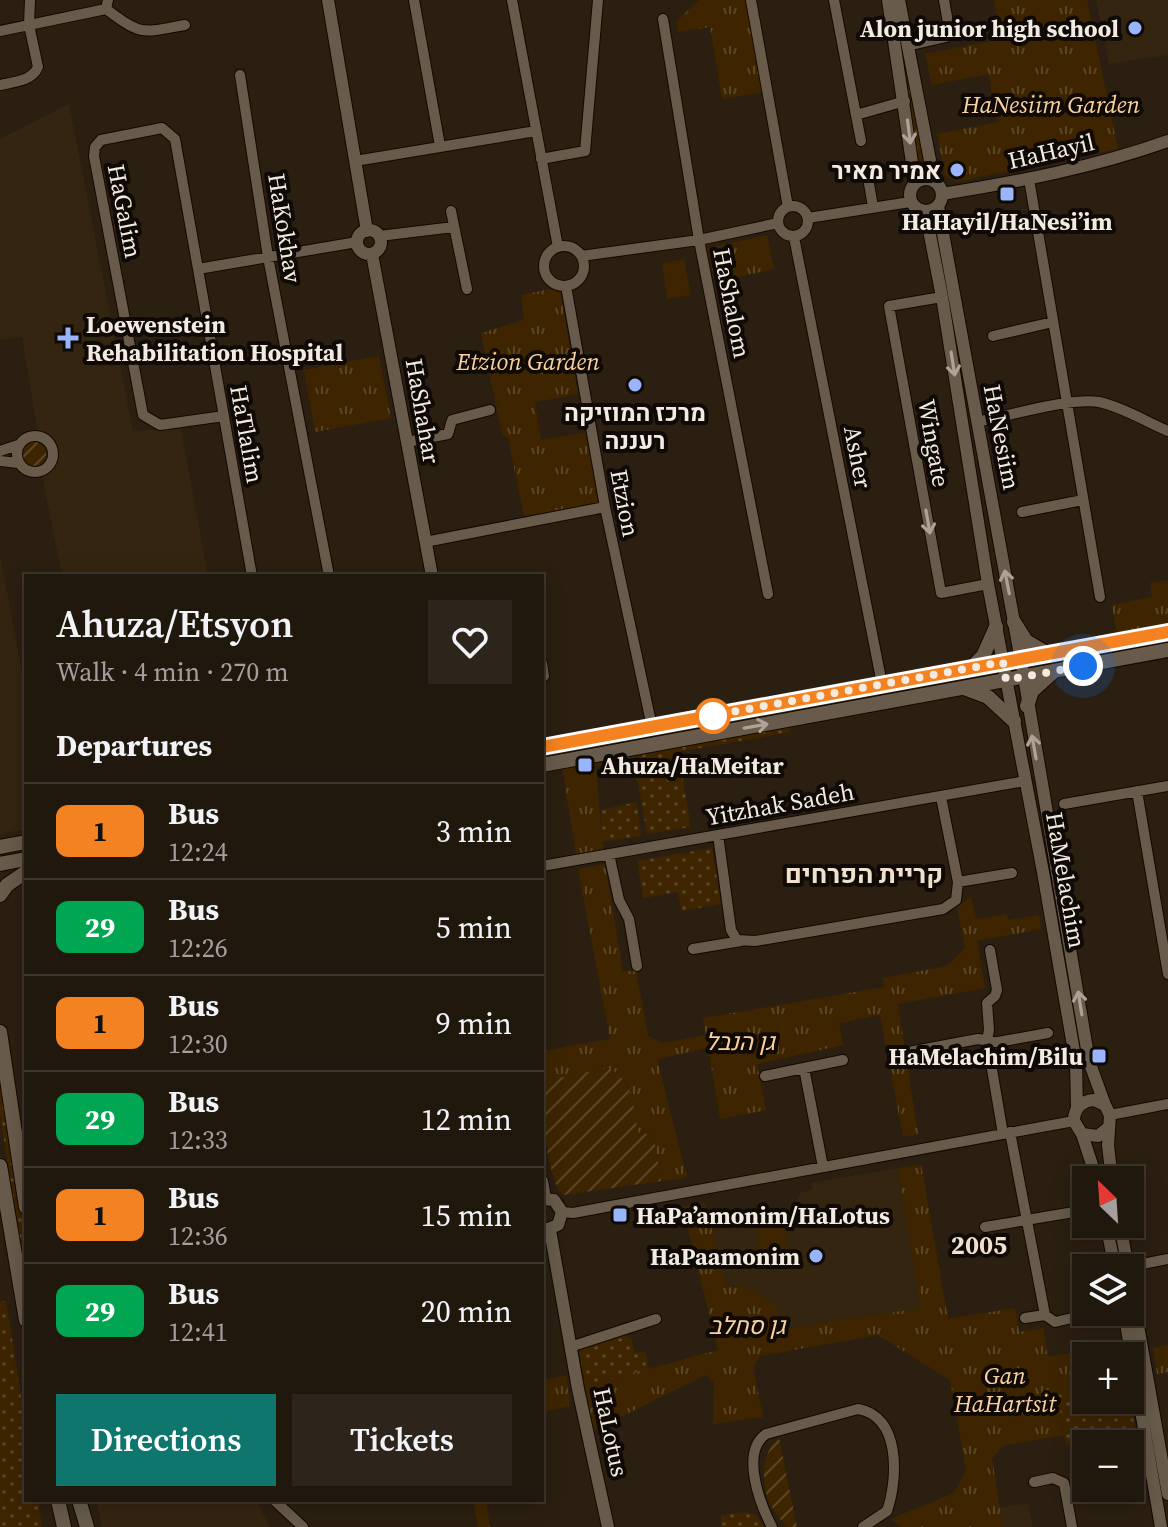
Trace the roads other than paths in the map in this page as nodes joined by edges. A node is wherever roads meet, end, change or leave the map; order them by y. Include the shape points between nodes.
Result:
1 (30, 0) edge
2 (328, 0) edge
3 (414, 0) edge
4 (512, 0) edge
5 (598, 0) edge
6 (751, 0) edge
7 (834, 0) edge
8 (888, 0) edge
9 (899, 0) edge
10 (944, 0) edge
11 (107, 4) edge
12 (663, 19) dead end
13 (29, 25) junction
14 (185, 25) dead end
15 (0, 31) edge
16 (907, 46) junction
17 (240, 75) dead end
18 (0, 85) edge
19 (905, 101) junction
20 (856, 115) junction
21 (536, 131) junction
22 (861, 141) dead end
23 (1168, 141) edge
24 (440, 146) junction
25 (541, 159) junction
26 (355, 161) junction
27 (867, 172) dead end
28 (1029, 179) junction
29 (934, 181) junction
30 (915, 183) junction
31 (940, 200) junction
32 (913, 205) junction
33 (788, 207) junction
34 (873, 207) junction
35 (451, 211) dead end
36 (808, 218) junction
37 (778, 223) junction
38 (454, 227) junction
39 (373, 234) junction
40 (794, 237) junction
41 (699, 240) junction
42 (357, 242) junction
43 (558, 247) junction
44 (372, 254) junction
45 (581, 256) junction
46 (268, 257) junction
47 (198, 269) junction
48 (566, 286) junction
49 (467, 289) dead end
50 (942, 297) junction
51 (1053, 322) junction
52 (993, 336) dead end
53 (1067, 404) junction
54 (490, 410) dead end
55 (224, 416) junction
56 (977, 422) junction
57 (1168, 431) edge
58 (407, 442) junction
59 (18, 445) junction
60 (0, 451) edge
61 (0, 461) edge
62 (18, 463) junction
63 (1083, 500) junction
64 (605, 507) junction
65 (1022, 512) dead end
66 (425, 542) junction
67 (252, 574) edge
68 (329, 574) edge
69 (432, 574) edge
70 (988, 584) junction
71 (768, 594) dead end
72 (1100, 597) dead end
73 (1014, 622) junction
74 (996, 627) junction
75 (1168, 632) edge
76 (1168, 650) edge
77 (1048, 654) junction
78 (1021, 659) junction
79 (1003, 662) junction
80 (970, 668) junction
81 (1055, 671) junction
82 (1024, 677) junction
83 (1006, 680) junction
84 (882, 684) junction
85 (964, 688) junction
86 (1027, 706) junction
87 (1014, 721) junction
88 (652, 727) junction
89 (544, 747) edge
90 (544, 765) edge
91 (1025, 781) junction
92 (1168, 786) edge
93 (1137, 791) junction
94 (941, 797) junction
95 (1064, 804) dead end
96 (718, 835) junction
97 (24, 836) edge
98 (0, 839) edge
99 (24, 842) edge
100 (0, 847) edge
101 (609, 854) junction
102 (24, 859) edge
103 (0, 864) edge
104 (544, 866) edge
105 (24, 873) edge
106 (1012, 873) dead end
107 (958, 882) junction
108 (0, 895) edge
109 (741, 941) junction
110 (693, 949) dead end
111 (990, 950) dead end
112 (637, 966) dead end
113 (1168, 974) edge
114 (0, 1032) edge
115 (1048, 1033) dead end
116 (987, 1040) junction
117 (909, 1052) dead end
118 (843, 1060) dead end
119 (804, 1068) junction
120 (765, 1076) dead end
121 (1168, 1104) edge
122 (1108, 1110) junction
123 (1076, 1114) junction
124 (1108, 1128) junction
125 (1006, 1133) junction
126 (1082, 1134) junction
127 (0, 1166) edge
128 (1092, 1166) edge
129 (1111, 1166) edge
130 (823, 1167) junction
131 (24, 1194) edge
132 (544, 1198) edge
133 (562, 1212) junction
134 (1072, 1212) edge
135 (1027, 1220) junction
136 (985, 1227) dead end
137 (546, 1230) edge
138 (1168, 1259) edge
139 (1144, 1264) edge
140 (24, 1308) edge
141 (1045, 1315) junction
142 (1025, 1318) dead end
143 (1072, 1318) edge
144 (656, 1319) dead end
145 (1126, 1326) edge
146 (1138, 1326) edge
147 (570, 1347) junction
148 (1034, 1482) dead end
149 (1168, 1494) edge
150 (58, 1502) edge
151 (80, 1502) edge
152 (276, 1502) edge
153 (64, 1527) edge
154 (87, 1527) edge
155 (303, 1527) edge
156 (608, 1527) edge
157 (772, 1527) edge
158 (863, 1527) edge
159 (1072, 1527) edge
160 (1161, 1527) edge

1 - 13 street
2 - 26 street
3 - 24 street
4 - 21 street
5 - 25 street via 585,151
6 - 33 street
7 - 20 street
8 - 19 street
9 - 16 street
10 - 16 street via 946,37
11 - 13 street
11 - 14 street via 136,31
12 - 41 street, HaShalom
13 - 15 street
13 - 18 street via 38,67 25,79
16 - 29 street
17 - 46 street, HaKokhav
19 - 20 street
19 -> 30 street
20 - 22 street
21 - 24 street
21 - 25 street
23 - 28 street, HaHayil
24 - 26 street
25 - 43 street
26 - 39 street
27 - 34 street
28 - 31 street, HaHayil
28 - 51 street
29 - 30 street
29 - 31 street
30 - 32 street via 909,195
31 - 32 street via 927,212
31 - 56 street, HaNesiim
32 - 34 street
32 - 50 street, HaNesiim via 929,230
33 - 36 street via 803,210
33 - 37 street
34 - 36 street
35 - 38 street
36 - 40 street via 807,228
37 - 40 street via 783,233
37 - 41 street
38 - 39 street
38 - 49 street
39 - 42 street via 361,234
39 - 44 street via 380,246
40 - 84 street, Asher
41 - 45 street
41 - 71 street, HaShalom
42 - 44 street via 363,252
42 - 46 street
43 - 45 street via 571,247
43 - 48 street via 547,256 544,268 550,280
44 - 58 street, HaShahar
45 - 48 street via 579,280
46 - 47 street
46 - 68 street, HaKokhav
47 - 55 street, HaTlalim
47 - 55 street, HaGalim via 175,139 162,128 101,140 94,156 143,415 160,425
48 - 64 street, Etzion
50 -> 70 street, HaNesiim
50 -> 70 street, Wingate via 889,306 941,593
51 - 52 street
51 - 53 street
53 - 56 street
53 - 57 street via 1114,405
53 - 63 street
54 - 58 street via 452,420 448,434
55 - 67 street, HaTlalim
73 -> 56 street, HaNesiim
58 - 66 street, HaShahar
59 - 60 street
59 - 62 street
59 - 62 street via 40,436 50,444 53,456 47,468 37,472
61 - 62 street
63 - 65 street
63 - 72 street
64 - 66 street
64 - 88 street, Etzion
66 - 69 street, HaShahar
70 - 74 street, HaNesiim
73 - 77 main road via 1026,641
73 - 78 street, HaNesiim
74 - 79 street, HaNesiim
74 - 80 main road via 983,656
75 - 77 main road
76 - 81 main road
77 - 78 main road
78 - 79 main road
78 - 82 street, HaNesiim
79 - 80 main road
79 - 83 street, HaMelachim
80 - 84 main road
81 - 82 main road
81 - 86 main road via 1032,691
82 - 83 main road
82 - 86 street, HaMelachim
83 - 85 main road
83 - 87 street, HaMelachim
84 - 88 main road
85 - 87 main road via 988,697
90 -> 85 main road
122 -> 86 street, HaMelachim via 1089,1061
87 - 91 street, HaMelachim
88 - 89 main road
91 - 94 street, Yitzhak Sadeh
91 - 123 street, HaMelachim via 1076,1063
92 - 93 street
93 - 95 street
93 - 113 street
94 - 96 street, Yitzhak Sadeh
94 - 107 street
96 - 101 street, Yitzhak Sadeh
96 - 109 street via 731,930
97 - 98 main road
99 - 100 main road
101 - 104 street, Yitzhak Sadeh
101 - 112 street
102 - 103 main road
105 - 108 main road
106 - 107 street
107 - 109 street via 956,900 943,909
109 - 110 street
111 - 116 street via 997,990 987,1003
114 - 131 main road
115 - 116 street
116 - 117 street
116 - 125 street
118 - 119 street
119 - 120 street
119 - 130 street
121 - 122 street
122 - 123 street via 1094,1100 1082,1103
122 - 124 street
123 - 125 street
123 - 126 street
124 - 126 street via 1098,1136
124 - 129 street
125 - 130 street
125 - 135 street
126 - 128 street
127 - 140 main road
130 - 133 street
132 - 133 street via 558,1203
133 - 137 street via 558,1225
134 - 135 street
135 - 136 street
135 - 141 street
137 - 147 street, HaLotus
138 - 139 street
141 - 142 street
141 - 143 street via 1055,1322
144 - 147 street
145 - 160 street
146 - 149 street
147 - 156 street, HaLotus
148 - 159 street via 1053,1478 1064,1483
150 - 153 main road
151 - 154 main road
152 - 155 street
157 - 158 street via 756,1489 757,1442 766,1434 861,1409 882,1421 892,1443 891,1502 880,1518

